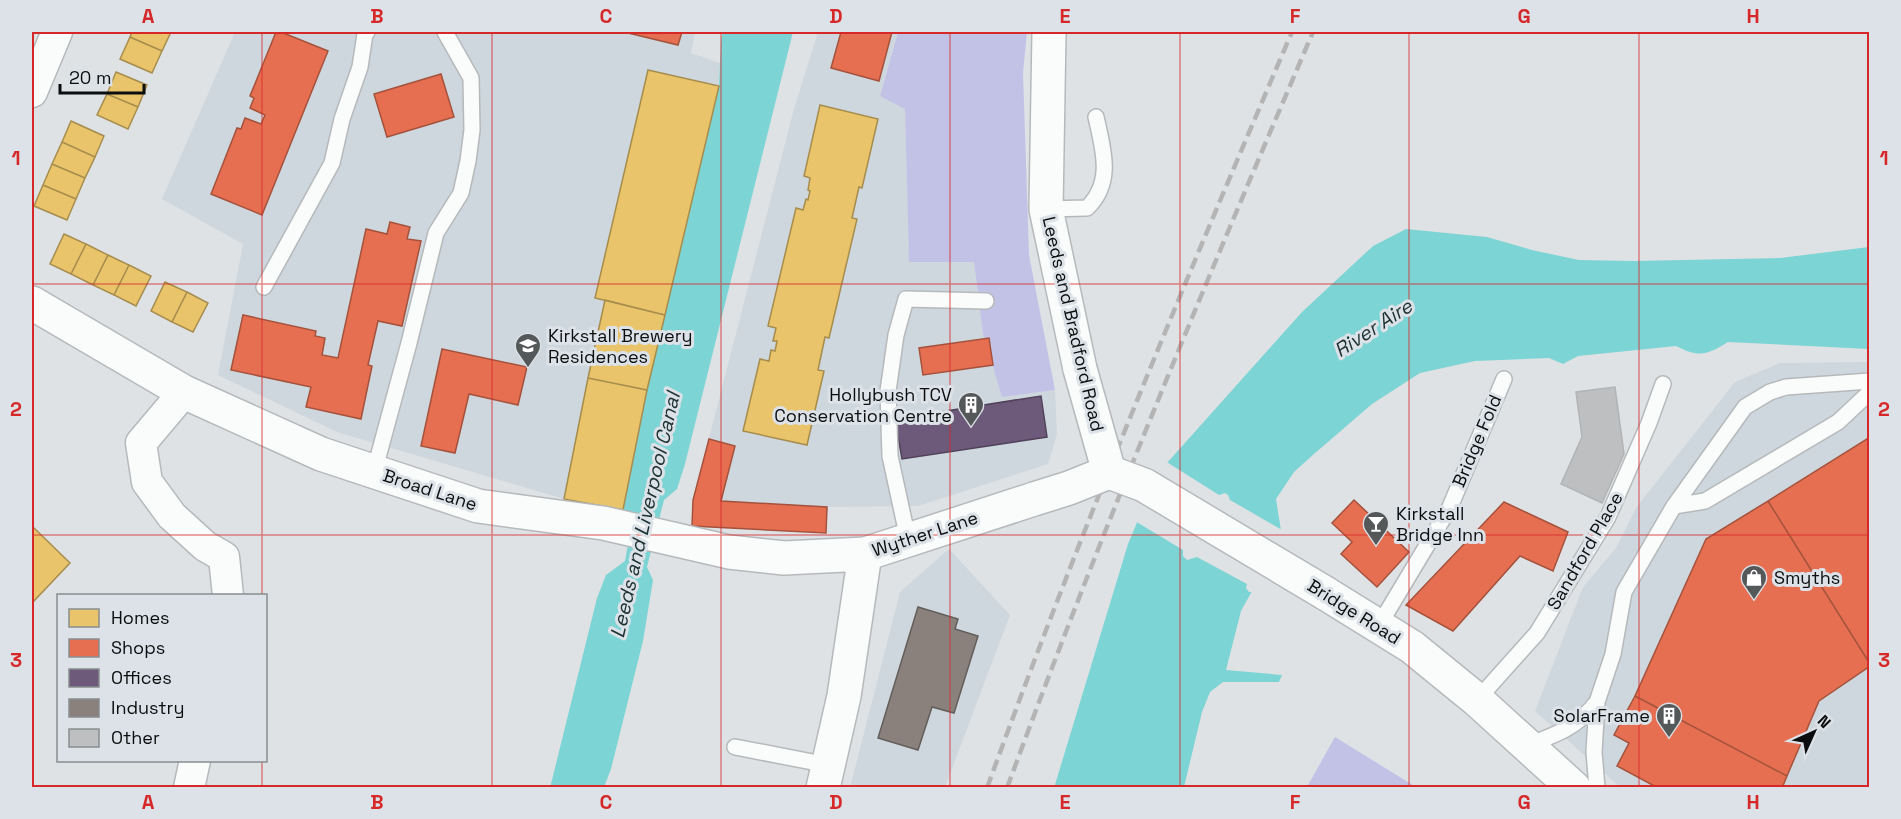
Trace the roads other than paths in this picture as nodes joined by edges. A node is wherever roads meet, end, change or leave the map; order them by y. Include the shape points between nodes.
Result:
1 (57, 32) edge
2 (367, 32) edge
3 (445, 32) edge
4 (1049, 32) edge
5 (34, 79) edge
6 (1096, 117) dead end
7 (1046, 208) junction
8 (264, 287) dead end
9 (986, 301) dead end
10 (39, 312) edge
11 (1504, 379) dead end
12 (1869, 381) edge
13 (1663, 384) dead end
14 (184, 392) junction
15 (1869, 392) edge
16 (374, 472) junction
17 (1109, 472) junction
18 (1674, 506) junction
19 (908, 539) junction
20 (865, 554) junction
21 (228, 594) edge
22 (1378, 627) junction
23 (1477, 700) junction
24 (1598, 702) junction
25 (1528, 745) junction
26 (735, 747) dead end
27 (195, 762) edge
28 (825, 776) edge
29 (189, 788) edge
30 (1574, 788) edge
31 (1597, 788) edge

1 - 5 street
2 - 8 lane via 332,163
3 - 16 lane via 471,78 468,161 461,193 435,233
4 - 7 street, Leeds and Bradford Road
6 - 7 lane via 1104,157 1104,181 1097,199 1087,208
7 - 17 street, Leeds and Bradford Road, bridge via 1080,369
9 - 19 lane via 906,299 888,391 890,456
10 - 14 street, Broad Lane
11 - 22 lane, Bridge Fold via 1450,507
12 - 18 lane via 1786,387 1745,407
13 - 23 lane, Sandford Place via 1608,517 1537,633
14 - 16 street, Broad Lane via 321,454
14 - 21 street via 141,443 147,482 172,516 205,546 224,557
15 - 18 lane via 1838,423 1705,501
16 - 20 street, Broad Lane via 478,506 603,523 729,552 784,558
17 - 19 street, Wyther Lane, bridge
17 - 22 street, Bridge Road, bridge via 1144,485
18 - 24 lane via 1624,592
19 - 20 street, Wyther Lane
20 - 28 street, Wyther Lane via 844,696
22 - 23 street, Bridge Road via 1412,647
23 - 25 street, Bridge Road
24 - 25 lane via 1585,718
24 - 31 lane via 1594,752
25 - 30 street, Bridge Road
26 - 28 lane
27 - 29 street

